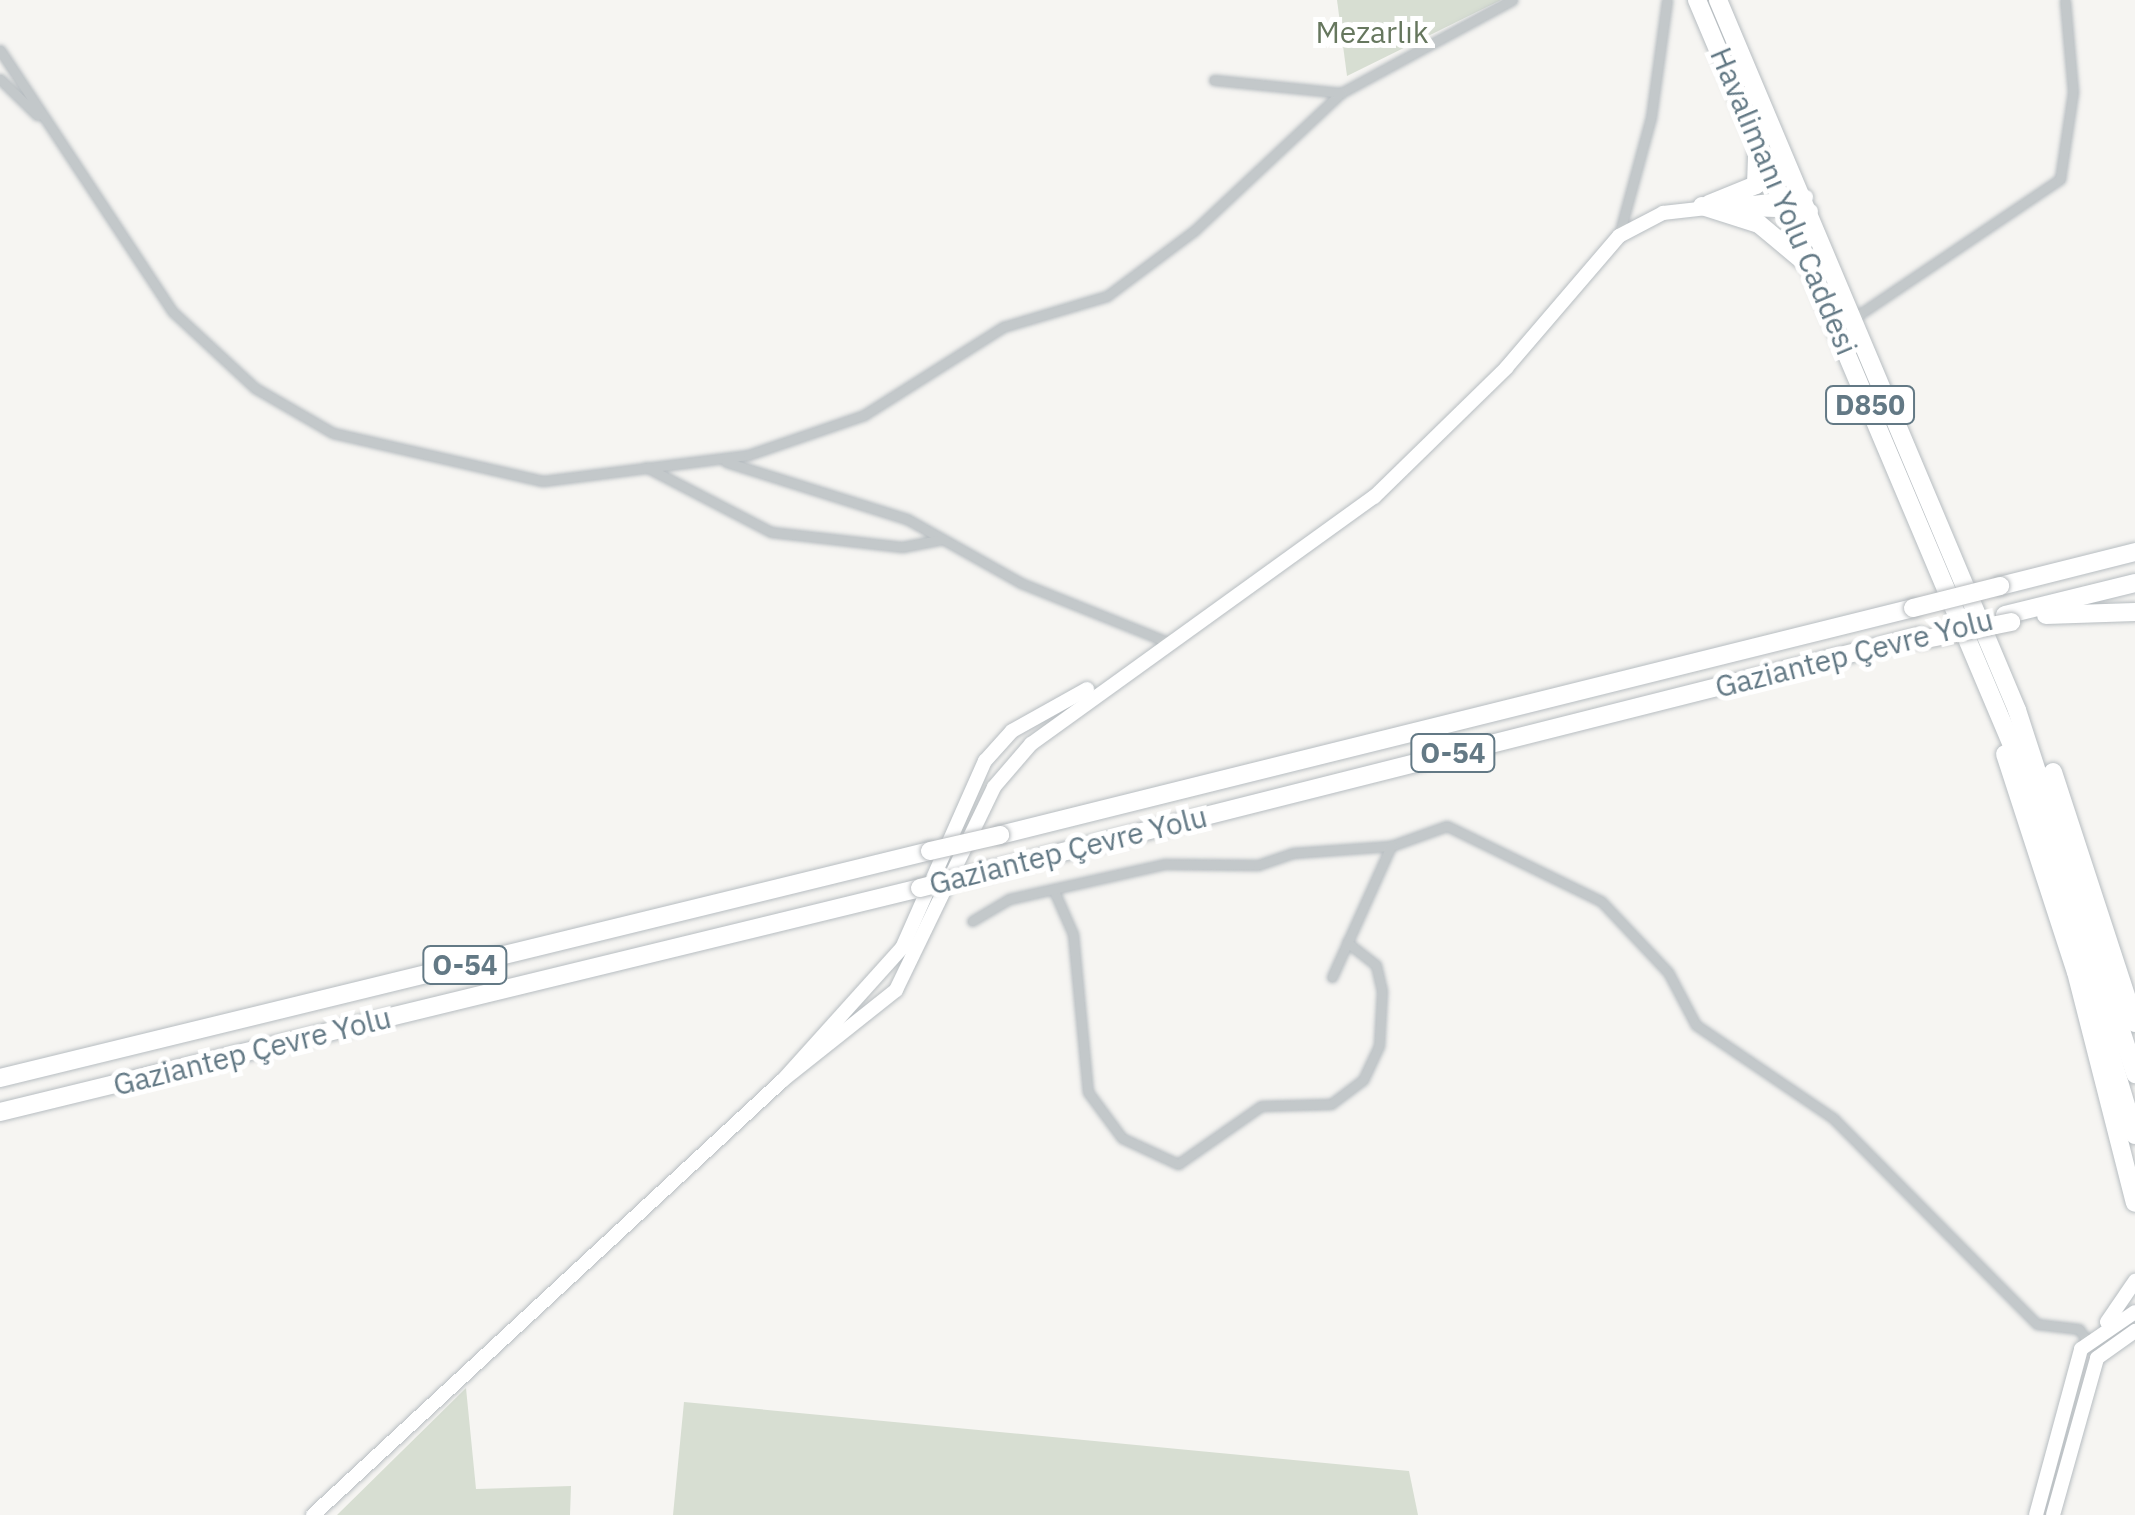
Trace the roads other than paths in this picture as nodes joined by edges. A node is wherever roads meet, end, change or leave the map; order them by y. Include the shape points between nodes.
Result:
1 (1512, 0) edge
2 (1667, 0) edge
3 (1696, 0) edge
4 (1718, 0) edge
5 (2065, 0) edge
6 (0, 50) edge
7 (0, 79) edge
8 (1214, 80) dead end
9 (1341, 93) junction
10 (1749, 114) junction
11 (43, 120) junction
12 (1809, 204) junction
13 (1702, 206) junction
14 (1789, 206) junction
15 (1618, 236) junction
16 (1822, 286) junction
17 (1857, 316) junction
18 (726, 462) junction
19 (644, 465) junction
20 (939, 540) junction
21 (2135, 552) edge
22 (2135, 582) edge
23 (2135, 612) edge
24 (2008, 618) junction
25 (1168, 642) junction
26 (1128, 668) junction
27 (1982, 676) junction
28 (2017, 710) junction
29 (1391, 846) junction
30 (1055, 894) junction
31 (972, 922) dead end
32 (1347, 942) junction
33 (1332, 977) dead end
34 (2135, 1024) edge
35 (2135, 1074) edge
36 (0, 1078) edge
37 (783, 1080) junction
38 (0, 1112) edge
39 (2135, 1135) edge
40 (2135, 1204) edge
41 (2135, 1282) edge
42 (2135, 1312) edge
43 (2103, 1328) junction
44 (2135, 1331) edge
45 (2088, 1340) junction
46 (313, 1515) edge
47 (2036, 1515) edge
48 (2053, 1515) edge

1 - 9 street
2 - 15 street via 1652,117
3 - 10 highway, Havalimanı Yolu Caddesi / D850
4 - 12 highway, Havalimanı Yolu Caddesi / D850
5 - 17 street via 2074,92 2060,179
6 - 11 street
7 - 11 street
8 - 9 street
9 - 18 street via 1194,232 1108,296 1004,327 864,415
10 - 13 highway via 1756,186
10 - 14 highway, Havalimanı Yolu Caddesi / D850
11 - 19 street via 201,344 316,427 542,481
12 - 14 street
12 - 17 highway, Havalimanı Yolu Caddesi / D850
13 - 14 street
13 - 15 street
13 - 16 highway via 1759,224
14 - 16 highway, Havalimanı Yolu Caddesi / D850
15 - 25 street via 1506,368 1374,497
16 - 27 highway, Havalimanı Yolu Caddesi / D850
17 - 28 highway, Havalimanı Yolu Caddesi / D850
18 - 19 street
18 - 20 street via 907,518
19 - 20 street via 770,532 902,547
20 - 25 street
21 - 36 highway, Gaziantep Çevre Yolu / O-54, bridge
22 - 24 highway, Gaziantep Çevre Yolu / O-54
23 - 24 highway
24 - 38 highway, Gaziantep Çevre Yolu / O-54, bridge
25 - 26 street
26 - 37 street via 1031,744 994,788 896,990
26 - 37 street via 1012,731 986,761 902,948
27 - 39 highway, Havalimanı Yolu Caddesi / D850 via 2064,882
27 - 40 highway via 2076,972
28 - 34 highway via 2070,815
28 - 35 highway, Havalimanı Yolu Caddesi / D850
29 - 30 street via 1293,853 1258,865 1164,864
29 - 32 street
29 - 45 street via 1447,826 1601,900 1668,972 1696,1026 1832,1118 2037,1324 2079,1329
30 - 31 street via 1009,900
30 - 32 street via 1073,934 1088,1092 1122,1138 1178,1164 1261,1106 1331,1104 1363,1080 1378,1046 1380,974
32 - 33 street
37 - 46 street
41 - 43 street
42 - 43 street
43 - 45 street
44 - 48 street via 2097,1358
45 - 47 street

